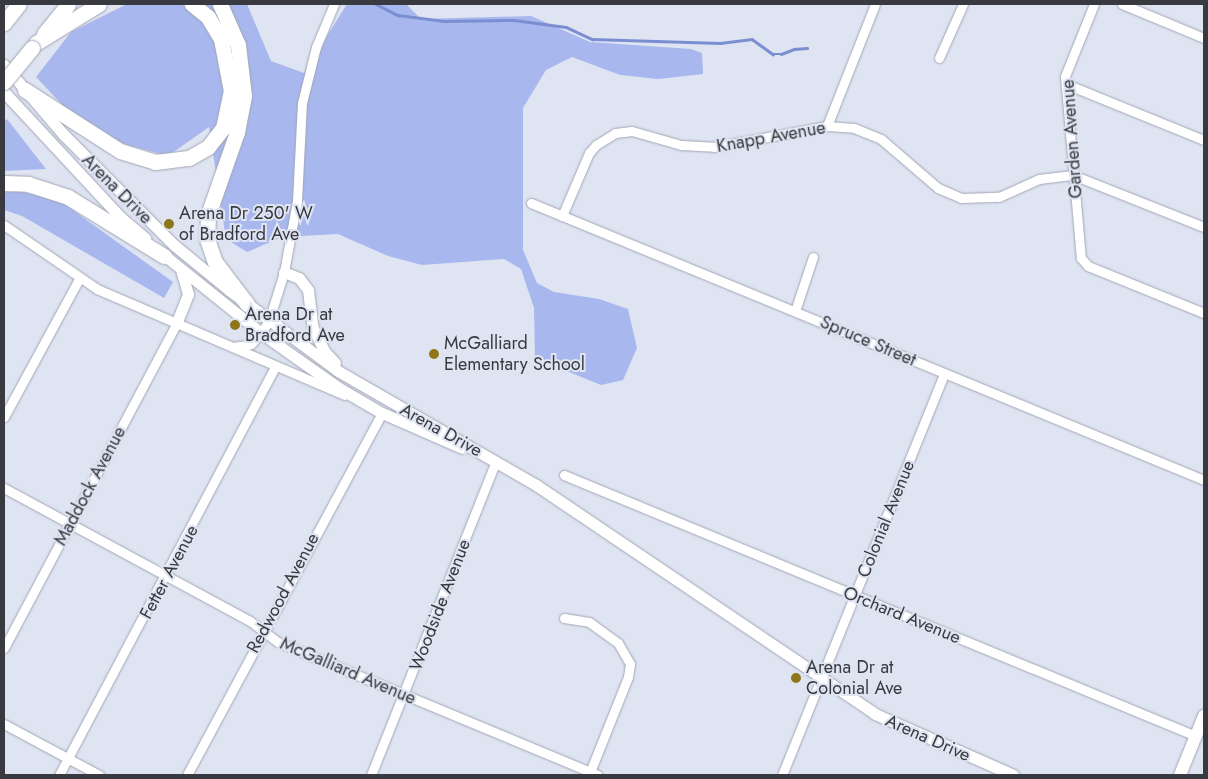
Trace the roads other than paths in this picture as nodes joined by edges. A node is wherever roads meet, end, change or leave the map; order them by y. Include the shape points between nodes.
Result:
1 (68, 4) edge
2 (99, 4) edge
3 (192, 4) edge
4 (220, 4) edge
5 (334, 4) edge
6 (875, 4) edge
7 (963, 4) edge
8 (1094, 4) edge
9 (1122, 4) edge
10 (17, 6) edge
11 (4, 23) edge
12 (1204, 38) edge
13 (34, 46) junction
14 (939, 58) dead end
15 (4, 65) edge
16 (4, 82) edge
17 (1066, 84) junction
18 (25, 90) junction
19 (4, 92) edge
20 (827, 126) junction
21 (1204, 140) edge
22 (1073, 175) junction
23 (4, 183) edge
24 (531, 203) dead end
25 (562, 216) junction
26 (4, 226) edge
27 (1204, 226) edge
28 (164, 256) junction
29 (813, 257) dead end
30 (179, 266) junction
31 (284, 272) junction
32 (79, 279) junction
33 (247, 304) junction
34 (795, 311) junction
35 (1204, 313) edge
36 (269, 320) junction
37 (176, 324) junction
38 (261, 333) junction
39 (230, 347) junction
40 (275, 367) junction
41 (944, 374) junction
42 (353, 380) junction
43 (368, 405) junction
44 (382, 413) junction
45 (4, 417) edge
46 (496, 461) junction
47 (564, 475) dead end
48 (1204, 480) edge
49 (4, 488) edge
50 (70, 524) junction
51 (168, 575) junction
52 (855, 596) junction
53 (564, 618) dead end
54 (262, 631) junction
55 (4, 648) edge
56 (822, 679) junction
57 (405, 696) junction
58 (1204, 716) edge
59 (4, 724) edge
60 (1196, 736) junction
61 (68, 759) junction
62 (594, 774) edge
63 (59, 775) edge
64 (99, 775) edge
65 (187, 775) edge
66 (372, 775) edge
67 (782, 775) edge
68 (1013, 775) edge
69 (1180, 775) edge

1 - 13 highway
2 - 13 highway
3 - 18 highway via 208,17 221,39 230,91 222,128 208,147 190,158 155,162 120,151
4 - 33 highway via 238,45 244,96 236,132 208,215 207,239 216,262
5 - 31 street via 316,47 302,103 297,201
6 - 20 street
7 - 14 street
8 - 17 street, Garden Avenue via 1065,76
9 - 12 street
10 - 11 highway
13 - 16 highway, bridge
15 - 18 main road, Arena Drive
17 - 21 street
17 - 22 street, Garden Avenue
18 - 33 main road, Arena Drive via 122,195 174,245
19 - 28 main road, Arena Drive via 120,217
20 - 22 street, Knapp Avenue via 854,128 881,139 938,188 961,198 999,197 1039,179
20 - 25 street, Knapp Avenue via 714,147 681,145 632,131 615,134 589,153
22 - 27 street, Knapp Avenue
22 - 35 street, Garden Avenue via 1082,258 1099,270
23 - 28 highway via 28,184 68,197
24 - 25 street, Spruce Street
25 - 34 street, Spruce Street
26 - 32 street
28 - 30 main road, Arena Drive
29 - 34 street
30 - 37 main road via 188,294
30 - 38 main road, Arena Drive
31 - 36 street
31 - 42 main road via 304,284 318,341
32 - 37 street
32 - 45 street
33 - 36 main road, Arena Drive
34 - 41 street, Spruce Street
36 - 38 street
36 - 42 main road, Arena Drive
37 - 39 street
37 - 50 street, Maddock Avenue
38 - 39 street via 251,344
38 - 43 main road, Arena Drive
39 - 40 street
40 - 43 street
40 - 51 street, Fetter Avenue
41 - 48 street, Spruce Street
41 - 52 street, Colonial Avenue
42 - 46 main road, Arena Drive
43 - 44 main road, Arena Drive
44 - 46 main road, Arena Drive
44 - 54 street, Redwood Avenue
46 - 56 main road, Arena Drive
46 - 57 street, Woodside Avenue
47 - 52 street, Orchard Avenue via 607,497
49 - 50 street, McGalliard Avenue
50 - 51 street, McGalliard Avenue
50 - 55 street, Maddock Avenue
51 - 54 street, McGalliard Avenue
51 - 61 street, Fetter Avenue
52 - 56 street, Colonial Avenue
52 - 60 street, Orchard Avenue
53 - 62 street via 589,622 618,643 630,664
54 - 57 street, McGalliard Avenue via 278,642
54 - 65 street, Redwood Avenue
56 - 67 street, Colonial Avenue
56 - 68 main road, Arena Drive via 902,728
57 - 62 street, McGalliard Avenue
57 - 66 street, Woodside Avenue
58 - 60 main road
59 - 61 street
60 - 69 main road
61 - 63 street, Fetter Avenue
61 - 64 street

